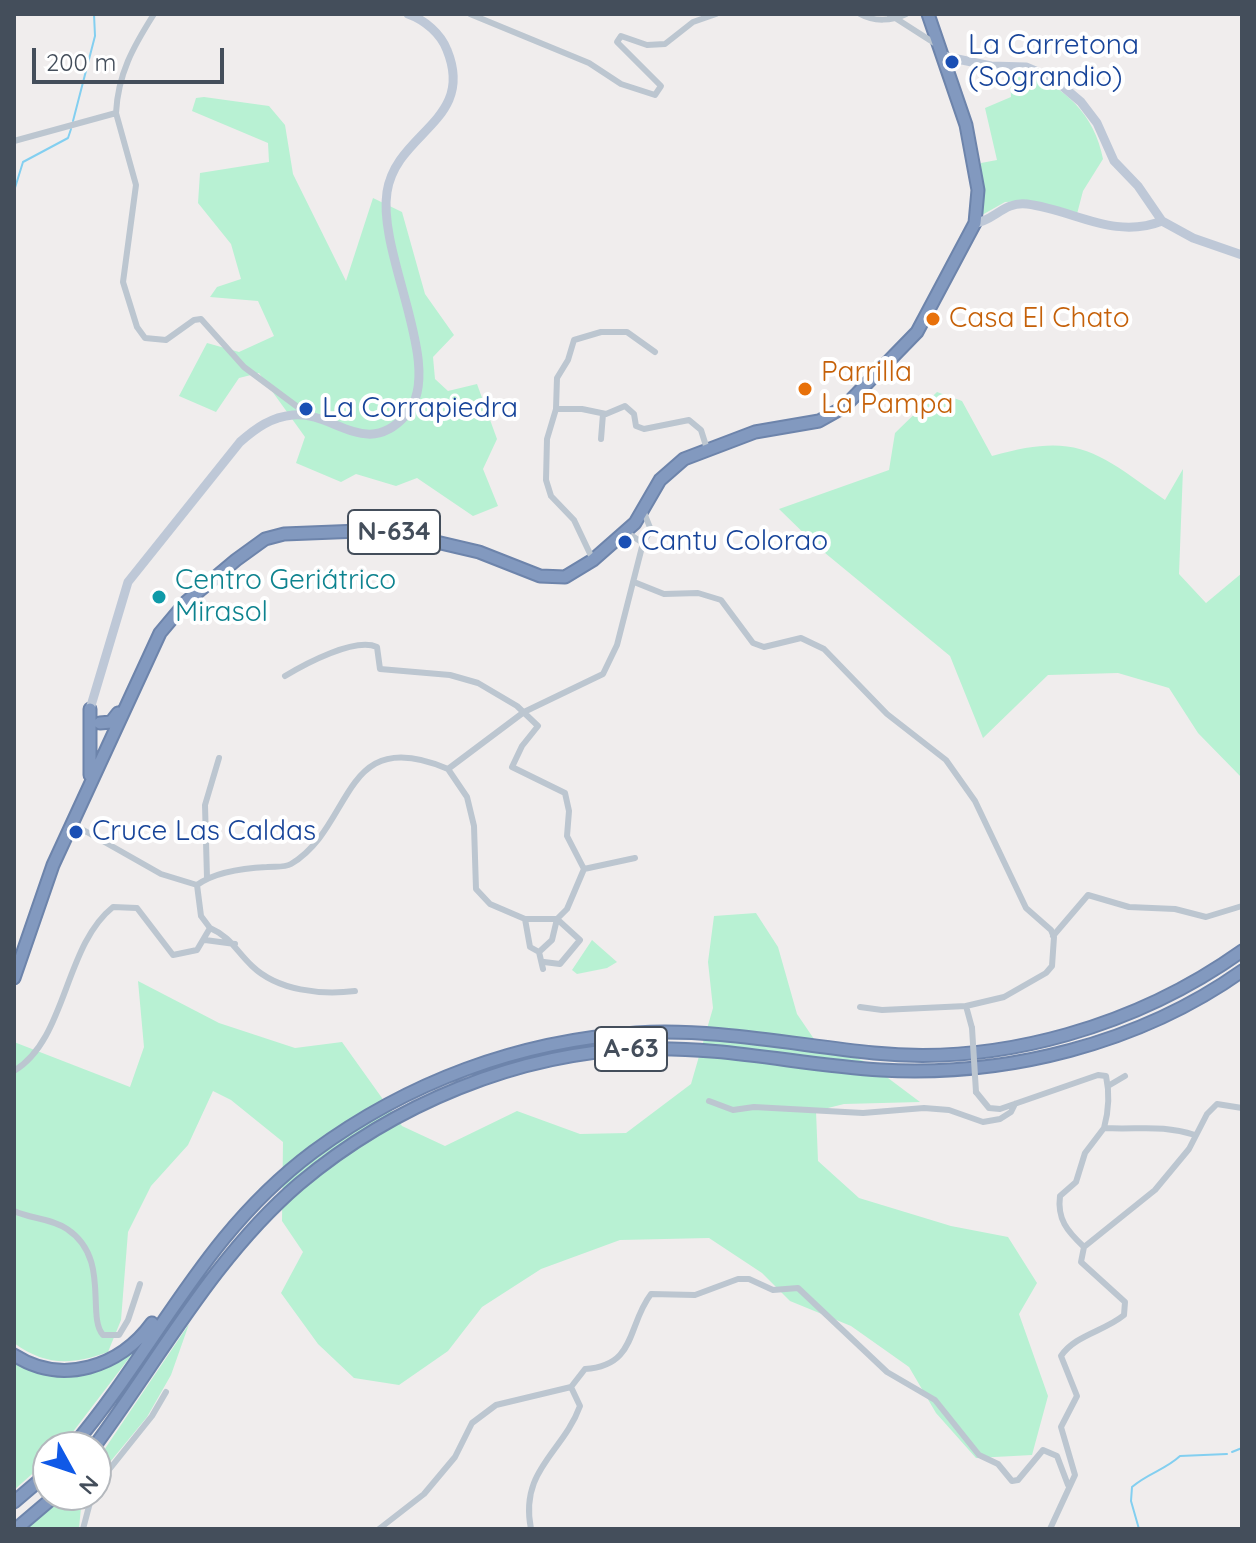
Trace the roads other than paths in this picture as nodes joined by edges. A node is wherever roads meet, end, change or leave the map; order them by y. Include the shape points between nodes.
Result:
1 (154, 14) edge
2 (413, 14) edge
3 (470, 14) edge
4 (716, 14) edge
5 (860, 14) edge
6 (906, 14) edge
7 (928, 14) edge
8 (892, 16) edge
9 (941, 51) junction
10 (116, 113) junction
11 (14, 141) edge
12 (1162, 221) junction
13 (975, 223) junction
14 (1242, 255) edge
15 (655, 352) dead end
16 (556, 409) junction
17 (603, 414) junction
18 (310, 416) junction
19 (601, 439) dead end
20 (707, 449) junction
21 (643, 510) junction
22 (625, 532) junction
23 (643, 543) junction
24 (593, 560) junction
25 (634, 582) junction
26 (142, 671) junction
27 (285, 676) dead end
28 (90, 709) junction
29 (524, 712) junction
30 (100, 723) junction
31 (89, 733) junction
32 (110, 742) junction
33 (219, 758) dead end
34 (448, 769) junction
35 (82, 800) junction
36 (71, 823) junction
37 (635, 858) dead end
38 (584, 869) junction
39 (207, 878) junction
40 (197, 885) junction
41 (1242, 906) edge
42 (525, 919) junction
43 (557, 919) junction
44 (210, 928) junction
45 (1053, 936) junction
46 (205, 940) junction
47 (235, 944) junction
48 (1242, 951) edge
49 (539, 952) junction
50 (1242, 971) edge
51 (14, 978) edge
52 (355, 991) dead end
53 (966, 1006) junction
54 (860, 1007) dead end
55 (14, 1071) edge
56 (1125, 1076) dead end
57 (1108, 1086) junction
58 (709, 1101) dead end
59 (1015, 1104) junction
60 (1242, 1108) edge
61 (1104, 1128) junction
62 (1195, 1135) junction
63 (14, 1211) edge
64 (1084, 1247) junction
65 (211, 1251) junction
66 (140, 1284) dead end
67 (14, 1355) edge
68 (571, 1387) junction
69 (166, 1392) dead end
70 (83, 1431) edge
71 (108, 1431) edge
72 (112, 1466) edge
73 (1068, 1485) junction
74 (32, 1487) edge
75 (14, 1502) edge
76 (32, 1508) edge
77 (37, 1511) edge
78 (14, 1522) edge
79 (16, 1529) edge
80 (379, 1529) edge
81 (531, 1529) edge
82 (1050, 1529) edge

1 - 10 street via 119,78
2 - 18 street via 446,46 454,80 443,113 396,164 387,188 386,229 420,359 421,386 407,414 382,431 343,431
3 - 4 street via 655,95 661,86 625,53 617,42 621,36 647,45 665,44 693,22
5 - 8 street via 877,20
6 - 8 street
7 - 9 highway, N-634
8 - 9 street
9 - 12 street via 991,66 1026,67 1064,86 1097,123 1114,161
9 - 13 highway, N-634 via 975,167
10 - 11 street
10 - 18 street via 136,185 123,282 142,336 166,340 201,319 244,367
12 - 13 street via 1145,228 1112,227 1026,204 1010,205
12 - 14 street
13 - 20 highway, N-634 via 917,332 844,407 819,421 765,429
15 - 16 street via 627,332 577,337 557,378
16 - 17 street
16 - 24 street via 546,446 546,485 554,502 579,528
17 - 19 street
17 - 20 street via 628,407 638,428 689,420 701,430
18 - 28 street via 271,420 240,442 128,582
20 - 21 highway, N-634 via 667,472
21 - 22 highway, N-634
21 - 23 street via 651,530
22 - 23 street
22 - 24 highway, N-634
23 - 25 street
24 - 26 highway, N-634 via 555,578 479,552 385,530 278,535 236,560 186,602 160,633
25 - 29 street via 617,645 603,674
25 - 45 street via 664,594 711,595 731,611 753,643 764,647 801,638 824,649 887,714 946,760 975,801 1026,908
26 - 30 highway via 116,718
26 - 32 highway, N-634
27 - 29 street via 343,649 369,644 377,647 380,669 457,677 484,686
28 - 30 highway
28 - 31 highway
29 - 34 street
29 - 38 street via 538,726 512,767 565,793 567,836
30 - 32 highway
31 - 32 highway
31 - 35 highway via 92,757
32 - 35 highway, N-634
33 - 39 street via 205,805
34 - 39 street via 397,757 380,762 358,777 310,850 288,866
34 - 42 street via 467,797 474,826 476,889 490,904
35 - 36 highway, N-634
36 - 40 street via 161,874
36 - 51 highway, N-634
37 - 38 street
38 - 43 street via 567,909
39 - 40 street
40 - 44 street via 201,916
41 - 45 street via 1206,917 1129,907 1088,895
42 - 43 street
42 - 49 street via 530,947
43 - 49 street via 552,940
43 - 49 street via 580,940 560,964 544,965
44 - 46 street
44 - 47 street
45 - 53 street via 1052,966 1046,973 1004,997
46 - 47 street
46 - 55 street via 197,950 173,955 137,908 113,907 80,953 55,1017 26,1064
47 - 52 street via 254,968 277,982 315,993
48 - 65 highway, A-63 via 1173,994 1120,1017 1006,1048 879,1054 664,1033 525,1049 403,1095 358,1121 286,1173
50 - 71 highway, A-63 via 1128,1031 1071,1051 1011,1063 950,1071 882,1070 689,1049 639,1049 585,1054 472,1083 368,1134 281,1201 200,1293
53 - 54 street
53 - 59 street, bridge via 976,1092 989,1108
56 - 57 street
57 - 59 street via 1106,1076 1098,1075
57 - 61 street
58 - 59 street via 733,1110 863,1113 924,1108 983,1122 1000,1119
60 - 62 street via 1217,1104
61 - 62 street via 1157,1126
61 - 64 street via 1085,1153 1076,1182 1060,1196 1058,1211 1068,1232
62 - 64 street via 1138,1207
63 - 66 street via 67,1229 84,1246 97,1279 103,1335 119,1335 124,1329
64 - 73 street via 1081,1262 1125,1302 1124,1315 1111,1326 1068,1345 1061,1356 1077,1396 1061,1427 1075,1475
65 - 67 highway via 144,1334 118,1356 89,1368 56,1371
65 - 70 highway, A-63
68 - 73 street via 585,1369 605,1365 626,1351 638,1310 651,1294 695,1295 738,1279 773,1290 798,1288 887,1372 935,1400 979,1455 998,1464 1012,1481 1043,1450 1057,1456
68 - 80 street via 496,1405 472,1423 455,1457 424,1494
68 - 81 street via 580,1406 568,1433 539,1467 530,1497
69 - 72 street
73 - 82 street
74 - 75 highway
76 - 78 highway
77 - 79 highway

